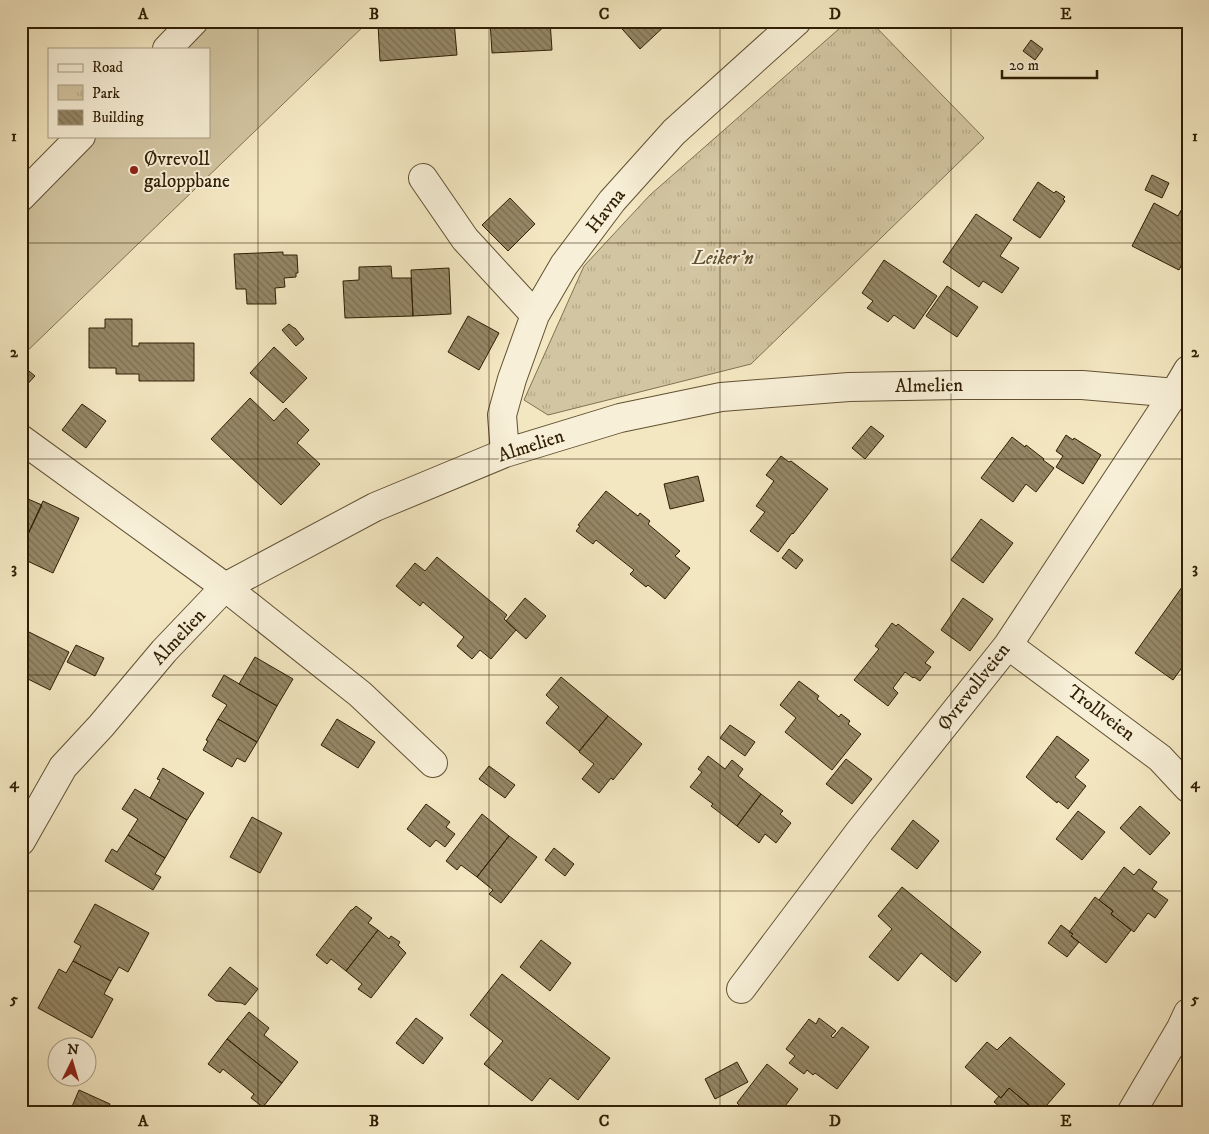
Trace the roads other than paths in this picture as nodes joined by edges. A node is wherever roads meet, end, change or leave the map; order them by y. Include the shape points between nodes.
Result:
1 (194, 21) edge
2 (797, 21) edge
3 (168, 48) edge
4 (79, 138) edge
5 (424, 178) dead end
6 (21, 197) edge
7 (536, 315) junction
8 (1184, 386) edge
9 (21, 439) edge
10 (505, 453) junction
11 (225, 587) junction
12 (1008, 644) junction
13 (433, 764) dead end
14 (1188, 788) edge
15 (21, 841) edge
16 (741, 989) dead end
17 (1188, 1013) edge
18 (1131, 1113) edge

1 - 3 street
2 - 7 street, Havna via 674,132 612,201 564,265
4 - 6 street
5 - 7 street via 465,239
7 - 10 street, Havna via 502,415
8 - 10 street, Almelien via 849,387 721,397 620,418
8 - 12 street, Øvrevollveien
9 - 11 street
10 - 11 street, Almelien via 375,508
11 - 13 street via 360,694
11 - 15 street, Almelien via 63,766
12 - 14 street, Trollveien via 1160,758
12 - 16 street, Øvrevollveien via 860,831
17 - 18 street

